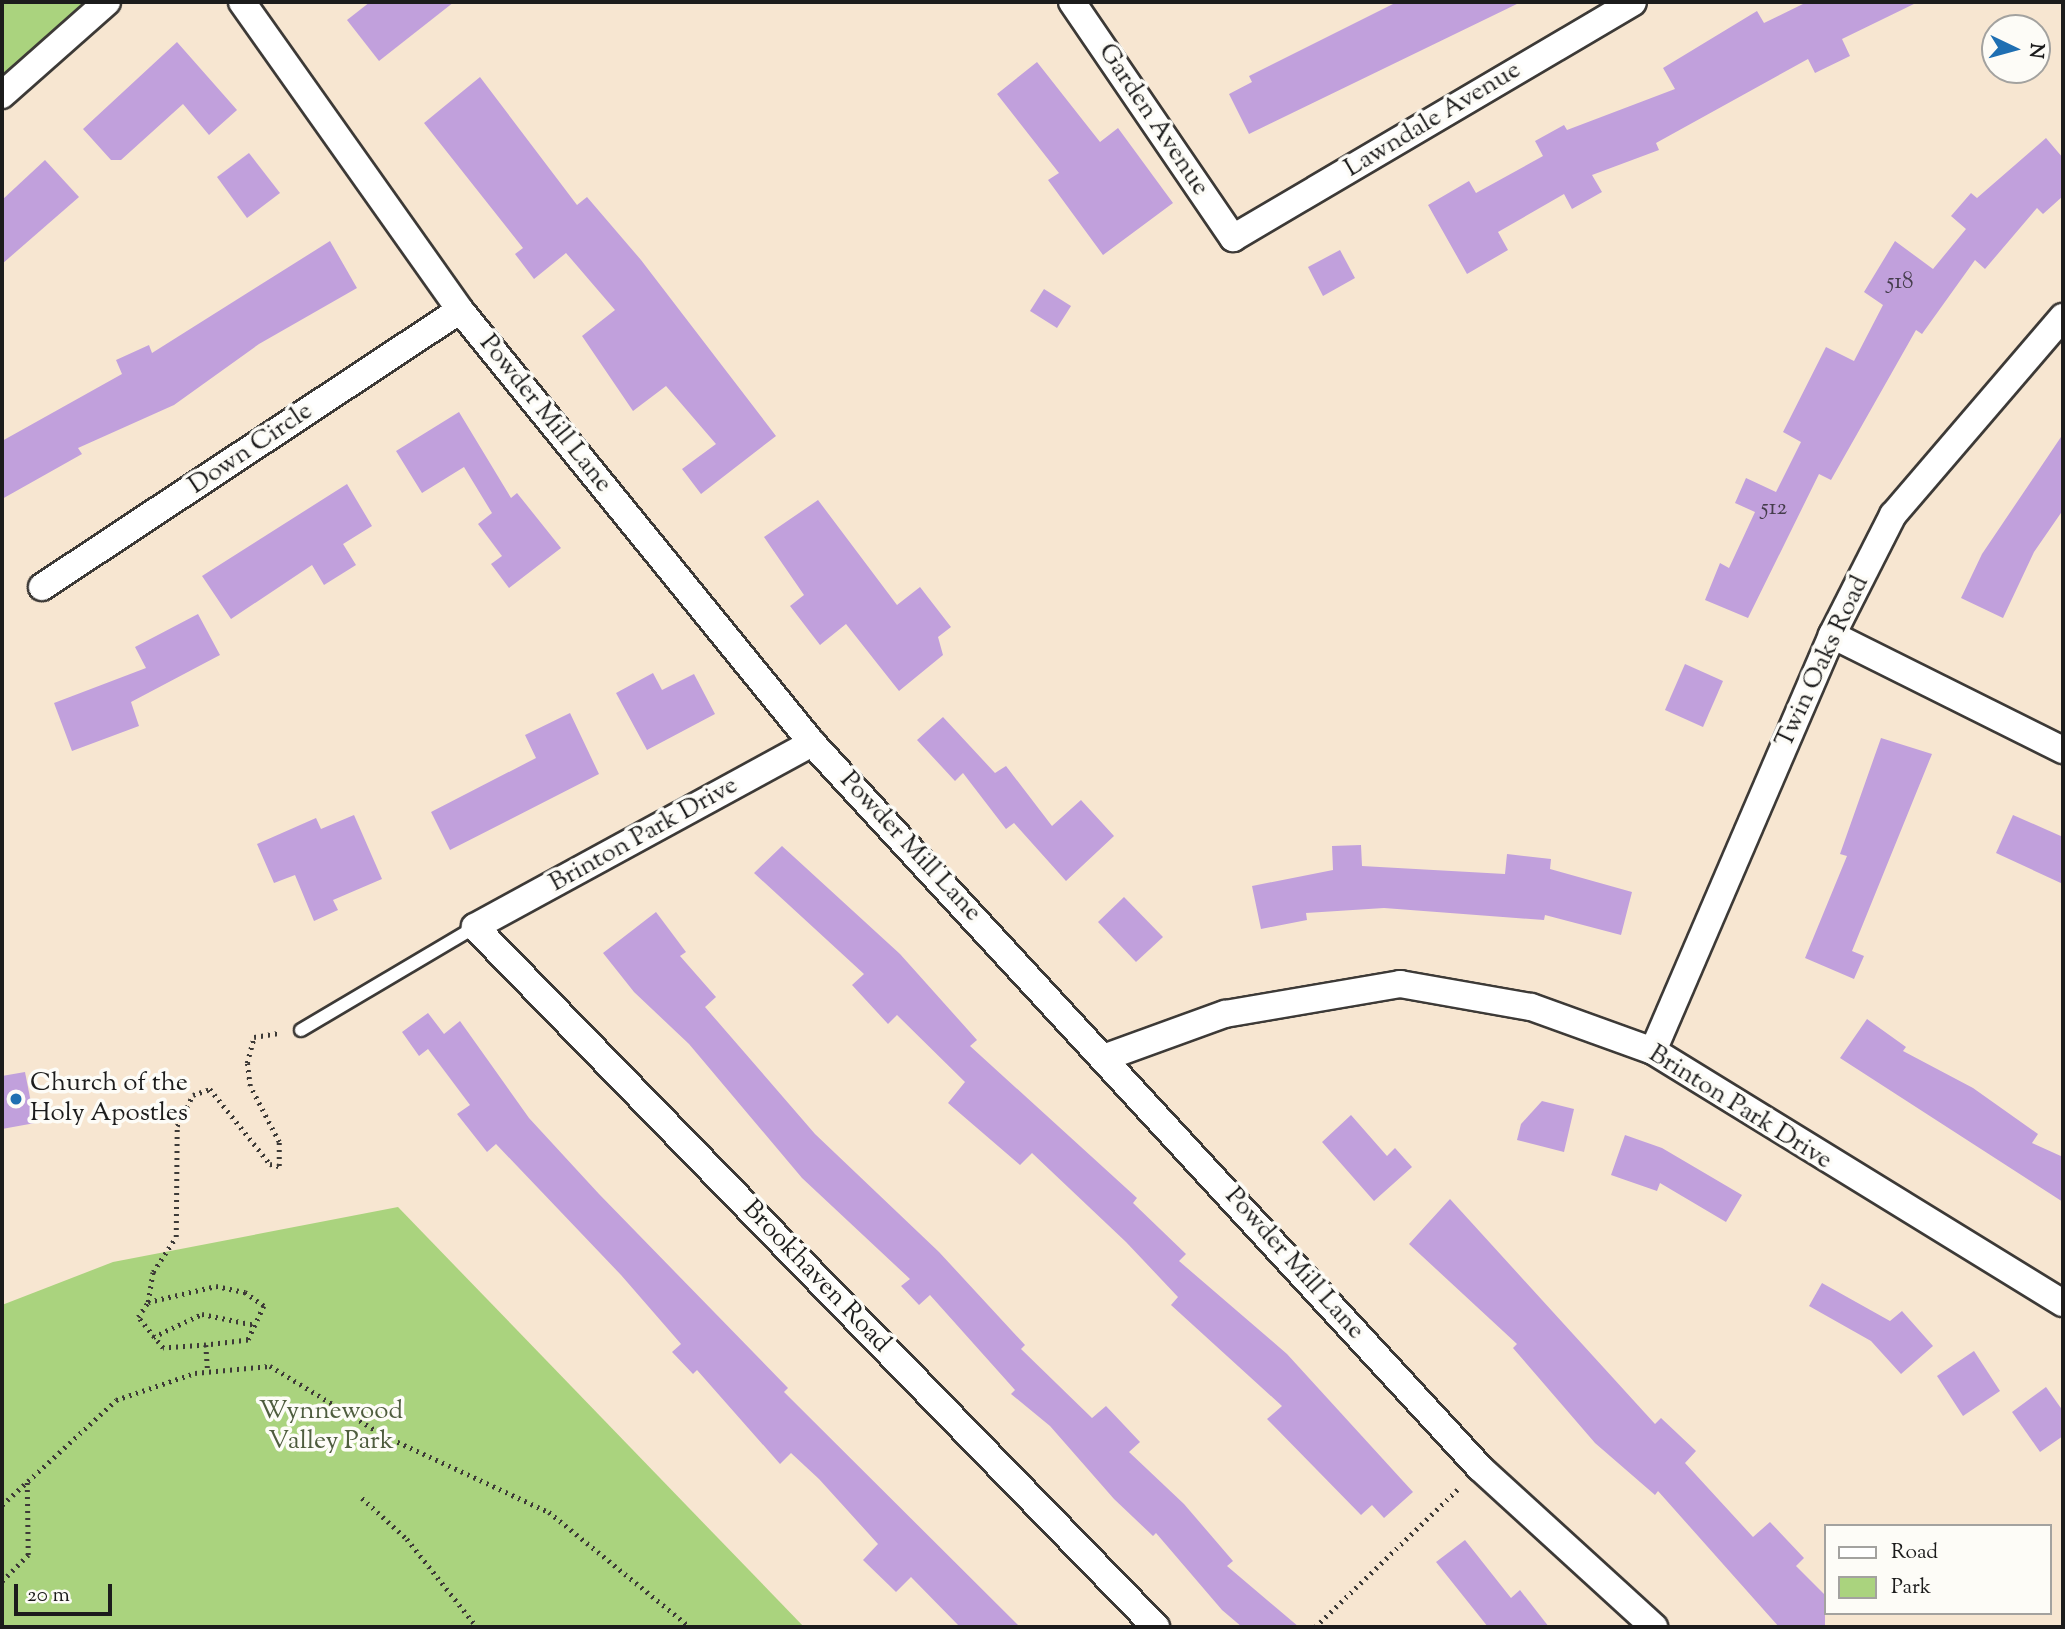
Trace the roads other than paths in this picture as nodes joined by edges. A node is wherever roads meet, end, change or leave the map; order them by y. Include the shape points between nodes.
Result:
1 (107, 2) edge
2 (242, 2) edge
3 (1072, 2) edge
4 (1633, 2) edge
5 (2, 95) edge
6 (1233, 238) joint
7 (460, 310) junction
8 (2063, 317) edge
9 (42, 587) dead end
10 (1832, 635) junction
11 (812, 743) junction
12 (2063, 750) edge
13 (475, 927) junction
14 (301, 1030) road end
15 (1653, 1051) junction
16 (1106, 1057) junction
17 (2063, 1303) edge
18 (1156, 1627) edge
19 (1654, 1627) edge

1 - 5 street
2 - 7 street, Powder Mill Lane
3 - 6 street, Garden Avenue
4 - 6 street, Lawndale Avenue
7 - 9 street, Down Circle
7 - 11 street, Powder Mill Lane
8 - 10 street, Twin Oaks Road via 1893,515
10 - 12 street
10 - 15 street, Twin Oaks Road
11 - 13 street, Brinton Park Drive
11 - 16 street, Powder Mill Lane
13 - 14 lane
13 - 18 street, Brookhaven Road
15 - 16 street, Brinton Park Drive via 1531,1007 1400,984 1225,1014
15 - 17 street, Brinton Park Drive
16 - 19 street, Powder Mill Lane via 1480,1468

